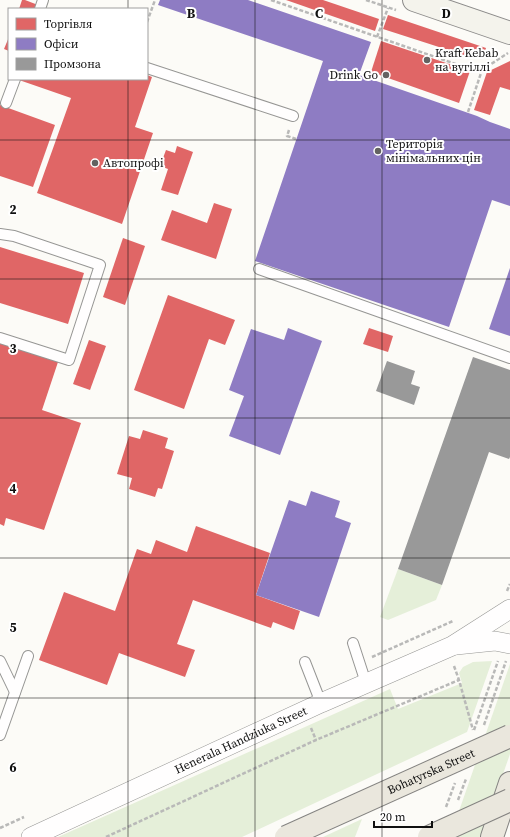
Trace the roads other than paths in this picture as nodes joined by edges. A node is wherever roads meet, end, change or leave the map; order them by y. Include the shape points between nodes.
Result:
1 (414, 0) edge
2 (510, 33) edge
3 (148, 68) edge
4 (15, 80) edge
5 (6, 103) dead end
6 (293, 116) dead end
7 (0, 234) edge
8 (259, 269) dead end
9 (0, 338) edge
10 (510, 358) edge
11 (510, 609) edge
12 (353, 643) dead end
13 (510, 644) edge
14 (452, 646) junction
15 (28, 656) dead end
16 (0, 661) edge
17 (305, 662) dead end
18 (366, 683) junction
19 (15, 692) junction
20 (321, 703) junction
21 (0, 735) edge
22 (510, 736) edge
23 (510, 784) edge
24 (510, 800) edge
25 (30, 837) edge
26 (285, 837) edge
27 (429, 837) edge
28 (492, 837) edge

1 - 2 main road
3 - 6 lane
4 - 5 lane
7 - 9 lane via 14,236 100,265 69,360
8 - 10 lane
11 - 14 street, Henerala Handziuka Street
12 - 18 lane
13 - 14 street, Henerala Handziuka Street via 495,641
14 - 18 street, Henerala Handziuka Street
15 - 19 lane
16 - 19 lane
17 - 20 lane
18 - 20 street, Henerala Handziuka Street
19 - 21 lane
20 - 25 street, Henerala Handziuka Street
22 - 26 main road, Bohatyrska Street, bridge
23 - 28 main road
24 - 27 main road, bridge

